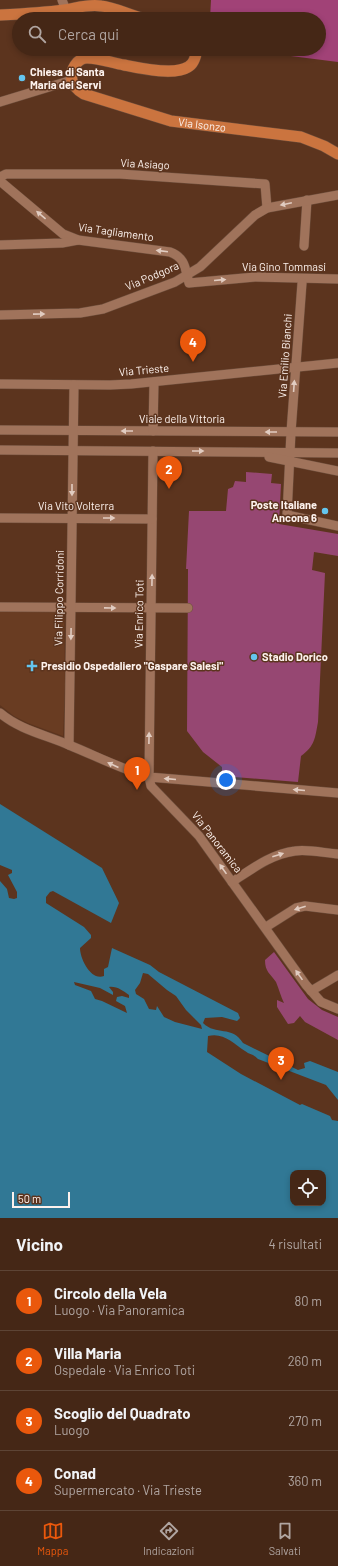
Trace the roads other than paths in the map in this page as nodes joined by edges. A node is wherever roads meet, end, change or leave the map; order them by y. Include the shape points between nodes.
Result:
1 (66, 3) edge
2 (16, 12) edge
3 (121, 12) edge
4 (12, 13) edge
5 (0, 15) edge
6 (196, 56) edge
7 (72, 80) junction
8 (0, 102) edge
9 (338, 154) edge
10 (0, 177) edge
11 (0, 181) edge
12 (338, 194) edge
13 (307, 200) junction
14 (267, 208) junction
15 (78, 240) junction
16 (0, 245) edge
17 (304, 246) dead end
18 (187, 275) junction
19 (338, 280) edge
20 (302, 283) dead end
21 (0, 315) edge
22 (338, 363) edge
23 (296, 367) junction
24 (154, 382) junction
25 (0, 384) edge
26 (74, 385) junction
27 (0, 430) edge
28 (73, 431) junction
29 (153, 431) junction
30 (291, 432) junction
31 (338, 432) edge
32 (0, 450) edge
33 (73, 451) junction
34 (153, 451) junction
35 (338, 453) edge
36 (290, 457) junction
37 (338, 471) edge
38 (0, 518) edge
39 (72, 518) junction
40 (152, 519) junction
41 (338, 526) edge
42 (0, 607) edge
43 (71, 608) junction
44 (151, 608) junction
45 (188, 608) dead end
46 (0, 713) edge
47 (69, 745) junction
48 (149, 777) junction
49 (338, 793) edge
50 (338, 854) edge
51 (232, 882) junction
52 (338, 910) edge
53 (266, 927) junction
54 (338, 975) edge
55 (311, 991) junction
56 (338, 1009) edge

1 - 2 main road
1 - 3 main road via 103,6
4 - 5 main road
6 - 7 main road via 191,65 171,72 82,59 72,70
7 - 8 street
7 - 9 main road, Via Isonzo via 84,94 171,121 301,138
10 - 14 street, Via Asiago via 6,174 120,174 265,184
15 -> 11 street, Via Tagliamento via 63,234
12 - 13 street, Via Podgora
13 -> 14 street, Via Podgora
13 - 17 street
14 - 18 street, Via Podgora via 255,215 200,267
15 - 16 street
18 -> 15 street, Via Tagliamento via 179,255 170,252
18 -> 19 street, Via Gino Tommasi via 189,283 255,277
21 -> 18 street, Via Podgora via 80,313 103,309
20 - 23 street, Via Emilio Bianchi
22 - 23 street, Via Trieste
23 - 24 street, Via Trieste
30 -> 23 street, Via Emilio Bianchi
24 - 26 street, Via Trieste
24 - 29 street
25 - 26 street, Via Trieste
26 - 28 street
27 - 28 street, Viale della Vittoria
29 -> 28 street, Viale della Vittoria
28 - 33 street
30 -> 29 street, Viale della Vittoria
30 - 31 street, Viale della Vittoria
30 - 36 street
32 - 33 street
33 - 34 street
33 -> 39 street, Via Filippo Corridoni
34 -> 36 street via 254,453
34 - 40 street, Via Enrico Toti
35 - 36 street
36 - 37 street
36 - 41 street via 287,515
38 - 39 street, Via Vito Volterra
39 -> 40 street, Via Vito Volterra
39 - 43 street, Via Filippo Corridoni
44 -> 40 street, Via Enrico Toti
42 - 43 street
43 -> 44 street
43 -> 47 street, Via Filippo Corridoni
44 - 45 street
48 -> 44 street, Via Enrico Toti
46 - 47 street via 29,730
48 -> 47 street via 128,771
49 -> 48 street
51 -> 48 street, Via Panoramica via 199,836 151,786
51 -> 50 street via 277,855 296,851
51 - 53 street, Via Panoramica
52 -> 53 street via 313,906 296,908
55 -> 53 street, Via Panoramica
54 - 55 street
55 - 56 street, Via Panoramica via 322,1002

